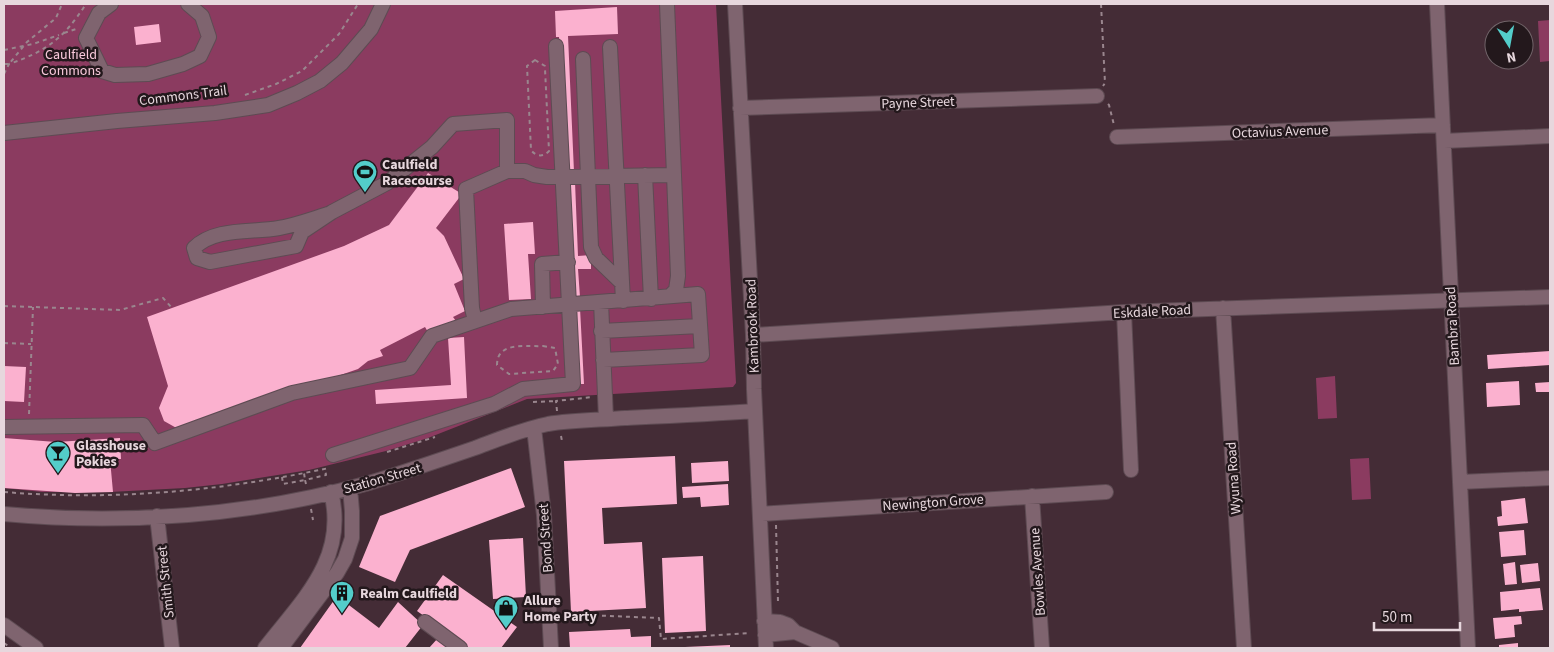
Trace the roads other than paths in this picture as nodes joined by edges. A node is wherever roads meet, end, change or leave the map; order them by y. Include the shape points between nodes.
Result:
1 (111, 4) edge
2 (188, 4) edge
3 (382, 4) edge
4 (667, 4) edge
5 (735, 4) edge
6 (1437, 4) edge
7 (556, 46) dead end
8 (610, 47) dead end
9 (583, 59) dead end
10 (1097, 96) road end
11 (740, 108) junction
12 (1443, 125) junction
13 (4, 133) edge
14 (1550, 136) edge
15 (1117, 137) road end
16 (1444, 141) junction
17 (507, 171) junction
18 (645, 175) junction
19 (674, 175) junction
20 (588, 176) junction
21 (617, 176) junction
22 (563, 177) junction
23 (328, 214) junction
24 (568, 262) junction
25 (622, 284) junction
26 (670, 296) junction
27 (1550, 296) edge
28 (651, 299) junction
29 (1451, 300) junction
30 (623, 301) junction
31 (600, 302) junction
32 (570, 306) junction
33 (543, 307) junction
34 (1222, 308) junction
35 (1124, 312) junction
36 (475, 321) junction
37 (700, 326) junction
38 (602, 331) junction
39 (753, 335) junction
40 (603, 360) junction
41 (755, 411) junction
42 (606, 419) junction
43 (4, 427) edge
44 (534, 428) junction
45 (332, 461) road end
46 (1131, 470) dead end
47 (1550, 478) edge
48 (1460, 482) junction
49 (350, 488) junction
50 (331, 492) junction
51 (1106, 492) dead end
52 (1032, 496) junction
53 (4, 514) edge
54 (760, 514) junction
55 (158, 516) junction
56 (425, 622) dead end
57 (4, 625) edge
58 (765, 635) edge
59 (36, 648) edge
60 (172, 648) edge
61 (265, 648) edge
62 (280, 648) edge
63 (460, 648) edge
64 (551, 648) edge
65 (832, 648) edge
66 (1042, 648) edge
67 (1244, 648) edge
68 (1468, 648) edge

1 - 2 street via 99,13 86,38 102,71 115,75 148,74 200,56 209,37 202,16
3 - 13 street via 371,29 342,63 320,81 268,105
4 - 19 street
5 - 11 street, Kambrook Road
6 - 12 street, Bambra Road
7 - 22 street
8 - 21 street
9 - 20 street
10 - 11 street, Payne Street
11 - 39 street, Kambrook Road
12 - 15 street, Octavius Avenue
12 - 16 street, Bambra Road
14 - 16 street
16 - 29 street, Bambra Road
17 - 22 street via 525,170 538,176
17 - 23 street via 507,120 453,124 432,147 387,183
17 - 36 street via 466,189
18 - 19 street
18 - 21 street
18 - 28 street
19 - 26 street via 678,276 676,290
20 - 21 street
20 - 22 street
20 - 25 street via 591,247 596,258
21 - 25 street
22 - 24 street
23 - 23 street via 302,232 296,246 210,262 197,258 194,248 202,240 280,228
24 - 32 street
24 - 33 street via 542,264
25 - 30 street
26 - 28 street
26 - 37 street via 698,294
27 - 29 street, Eskdale Road
28 - 30 street
29 - 34 street, Eskdale Road
29 - 48 street, Bambra Road
30 - 31 street
31 - 32 street
31 - 38 street
32 - 33 street
32 - 45 street via 573,384 523,389 494,404
33 - 36 street via 511,309
34 - 35 street, Eskdale Road
34 - 67 street, Wyuna Road
35 - 39 street, Eskdale Road
35 - 46 street
36 - 43 street via 432,336 410,368 292,393 155,443 142,425
37 - 38 street
37 - 40 street via 702,355
38 - 40 street
39 - 41 street, Kambrook Road
40 - 42 street
41 - 42 street, Station Street
41 - 54 street, Kambrook Road
42 - 44 street, Station Street via 559,422
44 - 49 street, Station Street
44 - 64 street, Bond Street via 544,515
47 - 48 street
48 - 68 street, Bambra Road
49 - 50 street, Station Street
49 - 62 street via 352,529 345,559
50 - 55 street, Station Street via 249,508
50 - 61 street via 336,526 328,560
51 - 52 street, Newington Grove
52 - 54 street, Newington Grove
52 - 66 street, Bowles Avenue
53 - 55 street, Station Street via 79,518
54 - 58 street, Kambrook Road
55 - 60 street, Smith Street
56 - 63 street
57 - 59 street
58 - 65 street via 780,622

